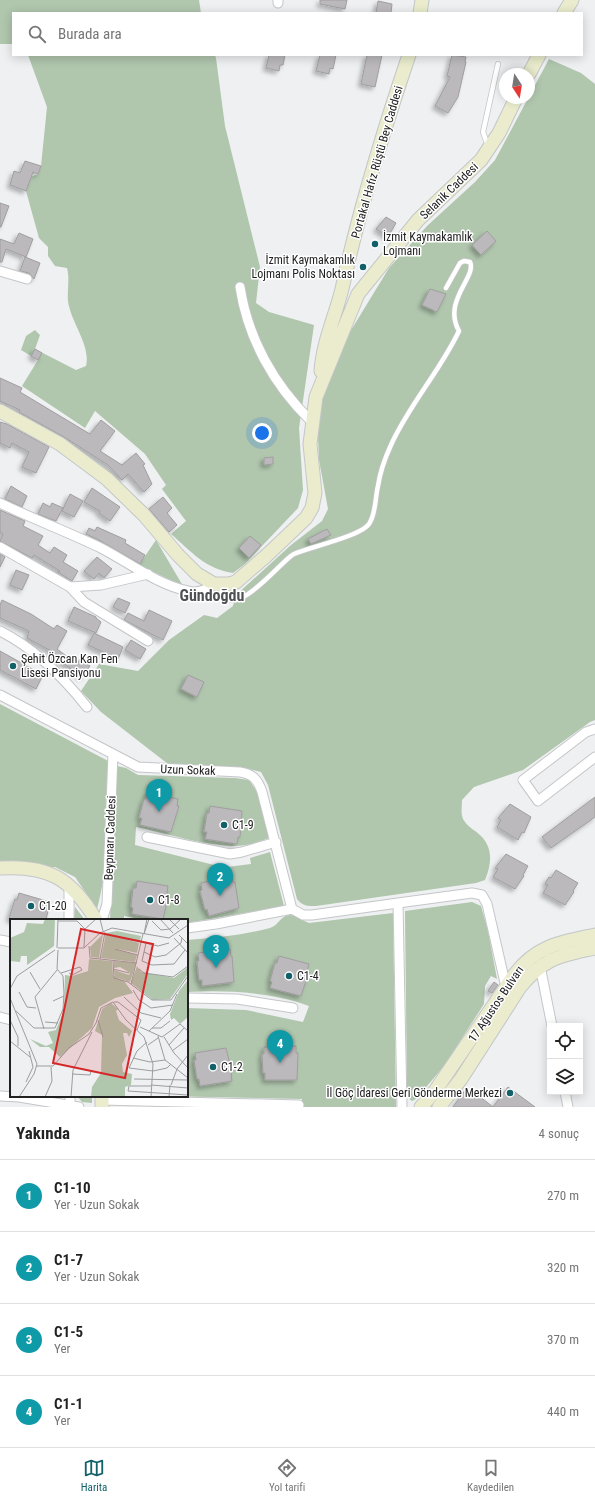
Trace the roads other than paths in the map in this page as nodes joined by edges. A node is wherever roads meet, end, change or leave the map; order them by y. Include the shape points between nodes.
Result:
1 (422, 0) edge
2 (572, 0) edge
3 (420, 12) edge
4 (565, 12) edge
5 (409, 56) edge
6 (538, 56) edge
7 (498, 64) dead end
8 (532, 68) edge
9 (513, 104) edge
10 (489, 148) junction
11 (0, 271) edge
12 (27, 279) dead end
13 (240, 287) dead end
14 (446, 288) dead end
15 (320, 385) junction
16 (0, 411) edge
17 (311, 421) junction
18 (0, 502) edge
19 (0, 547) edge
20 (148, 574) junction
21 (217, 584) junction
22 (70, 586) junction
23 (0, 631) edge
24 (148, 641) dead end
25 (0, 695) edge
26 (87, 707) dead end
27 (595, 729) edge
28 (113, 754) junction
29 (595, 756) edge
30 (147, 837) dead end
31 (276, 842) junction
32 (0, 868) edge
33 (69, 886) junction
34 (398, 903) junction
35 (292, 909) junction
36 (69, 919) edge
37 (95, 919) edge
38 (102, 919) edge
39 (188, 928) edge
40 (595, 935) edge
41 (0, 940) edge
42 (10, 942) edge
43 (595, 948) edge
44 (531, 969) junction
45 (506, 987) junction
46 (188, 998) edge
47 (293, 1008) dead end
48 (0, 1017) edge
49 (10, 1020) edge
50 (551, 1023) edge
51 (566, 1095) edge
52 (0, 1096) edge
53 (10, 1097) edge
54 (19, 1097) edge
55 (59, 1100) edge
56 (102, 1101) edge
57 (299, 1105) dead end
58 (70, 1107) edge
59 (79, 1107) edge
60 (402, 1107) edge
61 (420, 1107) edge
62 (439, 1107) edge
63 (568, 1107) edge

1 - 3 main road
2 - 4 main road
5 - 15 main road, Portakal Hafız Rüştü Bey Caddesi via 391,107 342,290 323,348
6 - 8 main road
7 - 10 lane via 483,132
9 - 10 main road, Selanik Caddesi
10 - 15 main road, Selanik Caddesi via 471,170 418,220 358,294
11 - 12 street
13 - 17 street via 247,322 266,363 281,388
14 - 21 lane via 460,263 470,262 471,268 454,311 459,331 390,446 381,472 370,523 362,530 302,551 285,560 255,591 245,597 227,597
15 - 17 main road
16 - 21 main road via 60,444 107,478 197,574
17 - 21 main road via 310,444 315,493 310,513 236,582
18 - 20 street via 101,548
19 - 22 street
20 - 21 street via 192,592 203,591
20 - 22 street via 101,585
22 - 24 street via 84,602
23 - 26 street via 42,660
25 - 28 street, Uzun Sokak
27 - 29 street via 586,732 523,780 538,801
28 - 31 street, Uzun Sokak via 144,768 240,772 253,775 262,792
28 - 38 street, Beypınarı Caddesi via 107,904
30 - 31 street via 230,854
31 - 35 street, Uzun Sokak
32 - 33 main road via 25,867 44,871
33 - 36 street
33 - 37 main road
34 - 35 street via 312,915 303,915
34 - 45 street via 476,892 482,895 487,904
34 - 60 street
35 - 39 street
40 - 44 main road, 17 Ağustos Bulvarı via 550,946 535,953
41 - 42 street
43 - 44 main road, 17 Ağustos Bulvarı via 558,956
44 - 45 main road, 17 Ağustos Bulvarı
44 - 50 street
44 - 62 main road, 17 Ağustos Bulvarı via 454,1089
45 - 61 main road, 17 Ağustos Bulvarı via 435,1091
46 - 47 street via 237,999
48 - 49 street
51 - 63 street
52 - 53 street
54 - 55 street
55 - 58 street
56 - 57 street
58 - 59 street

